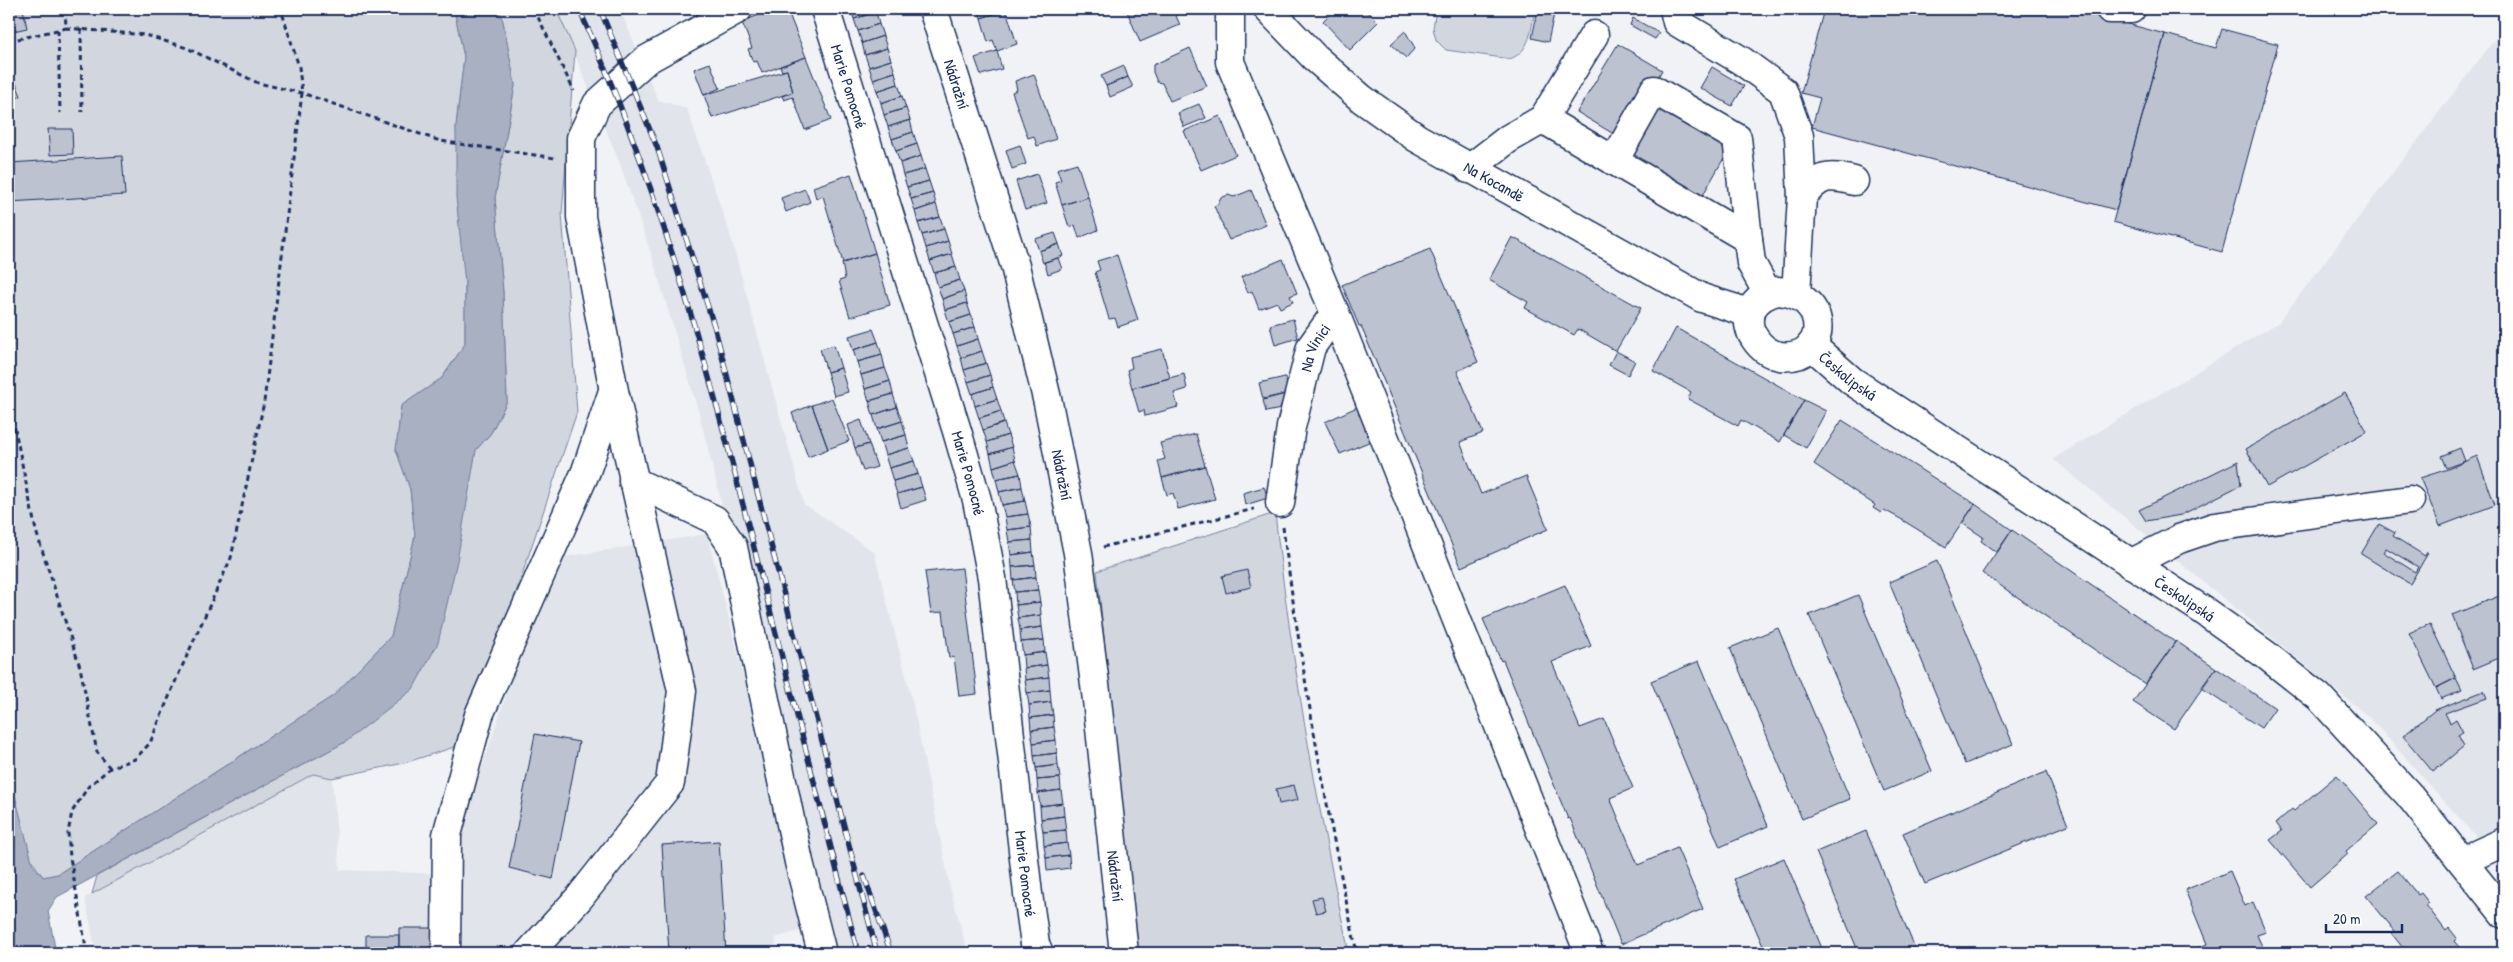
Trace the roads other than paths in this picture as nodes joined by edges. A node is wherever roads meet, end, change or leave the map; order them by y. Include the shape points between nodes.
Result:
1 (738, 9) edge
2 (825, 9) edge
3 (934, 9) edge
4 (1230, 9) edge
5 (1268, 9) edge
6 (1674, 9) edge
7 (2110, 9) edge
8 (2131, 9) edge
9 (1594, 35) dead end
10 (1543, 120) junction
11 (1614, 161) junction
12 (1469, 169) junction
13 (1854, 181) dead end
14 (1802, 197) junction
15 (1748, 239) junction
16 (1768, 294) junction
17 (1796, 294) junction
18 (1335, 313) junction
19 (1749, 313) junction
20 (1811, 346) junction
21 (614, 391) junction
22 (633, 481) junction
23 (2410, 500) dead end
24 (1280, 502) road end
25 (2130, 564) junction
26 (2504, 842) edge
27 (2462, 861) junction
28 (2504, 914) edge
29 (446, 953) edge
30 (529, 953) edge
31 (822, 953) edge
32 (1038, 953) edge
33 (1124, 953) edge
34 (1589, 953) edge

1 - 21 street via 646,60 597,104 581,138 581,217
2 - 32 street, Marie Pomocné via 976,500 992,578 1028,894
3 - 33 street, Nádražní via 1015,266 1048,403 1078,553
4 - 18 street, Na Vinici via 1230,62
5 - 12 street, Na Kocandě via 1362,100
6 - 14 street via 1677,22 1742,61 1783,91 1799,136
7 - 8 street
9 - 10 street
10 - 11 street
10 - 12 street via 1508,139
11 - 15 street
11 - 15 street via 1654,90 1737,138
12 - 19 street, Na Kocandě via 1702,298
13 - 14 street via 1828,176 1813,184
14 - 17 street
15 - 16 street via 1750,263
16 - 17 street
16 - 19 street via 1759,298
17 - 20 street via 1810,304 1818,320 1816,338
18 - 24 street, Na Vinici via 1311,347 1291,427
18 - 34 street
19 - 20 street via 1750,331 1767,351 1795,356
20 - 25 street, Českolipská via 1852,381
21 - 22 street
21 - 29 street via 586,471 479,715 446,835
22 - 30 street via 682,691 670,783 580,897
22 - 31 street via 715,520 733,547 799,862
23 - 25 street via 2214,527 2178,539
25 - 27 street, Českolipská via 2266,655 2319,697 2410,796
26 - 27 street
27 - 28 street, Českolipská

